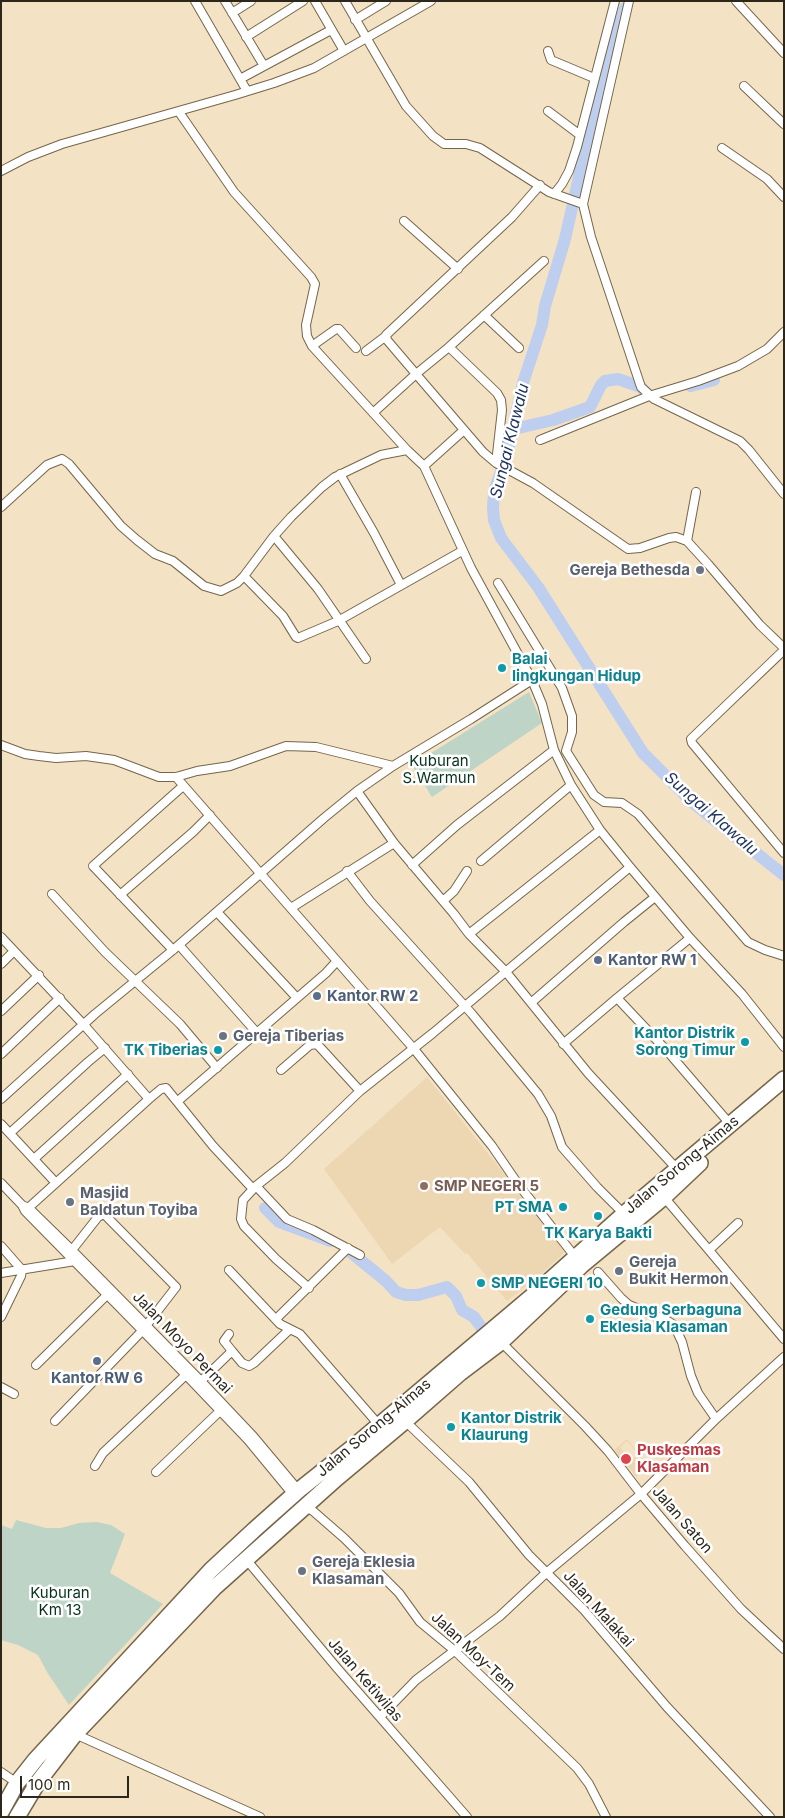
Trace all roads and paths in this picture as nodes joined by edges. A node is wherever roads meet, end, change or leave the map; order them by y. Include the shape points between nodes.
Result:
1 (195, 1) edge
2 (225, 1) edge
3 (250, 1) edge
4 (303, 1) edge
5 (315, 1) edge
6 (345, 1) edge
7 (386, 1) edge
8 (432, 1) edge
9 (614, 1) edge
10 (629, 1) edge
11 (736, 1) edge
12 (232, 13) junction
13 (355, 20) junction
14 (331, 30) junction
15 (246, 37) junction
16 (366, 40) junction
17 (344, 51) junction
18 (548, 51) dead end
19 (784, 53) edge
20 (264, 66) junction
21 (594, 78) junction
22 (240, 79) junction
23 (744, 86) dead end
24 (247, 92) junction
25 (548, 111) dead end
26 (179, 112) junction
27 (784, 124) edge
28 (580, 135) junction
29 (722, 148) dead end
30 (1, 170) edge
31 (540, 185) junction
32 (554, 194) junction
33 (784, 197) edge
34 (575, 201) junction
35 (404, 221) dead end
36 (544, 261) dead end
37 (458, 269) junction
38 (484, 315) junction
39 (784, 332) edge
40 (386, 336) junction
41 (312, 346) junction
42 (449, 347) junction
43 (356, 348) dead end
44 (519, 348) dead end
45 (366, 351) dead end
46 (416, 374) junction
47 (649, 396) junction
48 (373, 413) junction
49 (464, 430) junction
50 (540, 440) dead end
51 (407, 450) junction
52 (499, 465) junction
53 (424, 466) junction
54 (340, 474) junction
55 (696, 492) dead end
56 (784, 494) edge
57 (1, 507) edge
58 (274, 536) junction
59 (686, 542) junction
60 (462, 551) junction
61 (244, 576) junction
62 (498, 583) dead end
63 (401, 585) junction
64 (338, 621) junction
65 (784, 649) edge
66 (366, 659) dead end
67 (532, 680) junction
68 (1, 745) edge
69 (554, 750) junction
70 (393, 766) junction
71 (176, 777) junction
72 (571, 785) junction
73 (184, 786) junction
74 (357, 791) junction
75 (210, 815) junction
76 (600, 830) junction
77 (394, 843) junction
78 (784, 853) edge
79 (481, 861) dead end
80 (412, 865) junction
81 (630, 868) junction
82 (347, 871) junction
83 (467, 871) dead end
84 (260, 874) junction
85 (52, 894) dead end
86 (120, 895) junction
87 (655, 897) junction
88 (443, 901) junction
89 (291, 908) junction
90 (217, 912) junction
91 (469, 934) junction
92 (1, 937) edge
93 (690, 938) junction
94 (176, 948) junction
95 (14, 951) junction
96 (784, 956) edge
97 (337, 961) junction
98 (1, 964) edge
99 (506, 972) junction
100 (39, 976) junction
101 (136, 982) junction
102 (60, 998) junction
103 (297, 998) junction
104 (617, 998) junction
105 (532, 1002) junction
106 (465, 1007) junction
107 (1, 1011) edge
108 (84, 1025) junction
109 (257, 1033) junction
110 (563, 1044) junction
111 (784, 1047) edge
112 (105, 1048) junction
113 (414, 1049) junction
114 (1, 1054) edge
115 (216, 1068) junction
116 (281, 1070) dead end
117 (128, 1074) junction
118 (784, 1079) edge
119 (784, 1090) edge
120 (360, 1091) junction
121 (149, 1098) junction
122 (1, 1099) edge
123 (178, 1101) junction
124 (1, 1124) edge
125 (730, 1124) junction
126 (10, 1133) junction
127 (34, 1159) junction
128 (677, 1169) junction
129 (1, 1183) edge
130 (56, 1183) junction
131 (255, 1187) junction
132 (664, 1197) junction
133 (25, 1208) junction
134 (624, 1214) junction
135 (738, 1223) dead end
136 (1, 1246) edge
137 (72, 1250) junction
138 (346, 1250) junction
139 (709, 1250) junction
140 (360, 1255) dead end
141 (82, 1261) junction
142 (578, 1261) junction
143 (73, 1262) junction
144 (22, 1270) junction
145 (229, 1270) dead end
146 (598, 1272) dead end
147 (1, 1274) edge
148 (309, 1288) junction
149 (110, 1293) junction
150 (1, 1318) edge
151 (276, 1319) junction
152 (144, 1328) junction
153 (290, 1329) junction
154 (229, 1334) dead end
155 (784, 1339) edge
156 (500, 1342) junction
157 (232, 1352) junction
158 (784, 1357) edge
159 (36, 1364) dead end
160 (188, 1373) junction
161 (199, 1383) junction
162 (1, 1387) edge
163 (14, 1394) dead end
164 (220, 1411) junction
165 (716, 1419) junction
166 (55, 1421) dead end
167 (406, 1421) junction
168 (379, 1425) junction
169 (95, 1466) dead end
170 (156, 1472) dead end
171 (296, 1493) junction
172 (641, 1494) junction
173 (309, 1507) junction
174 (254, 1530) junction
175 (264, 1542) junction
176 (245, 1558) junction
177 (546, 1573) junction
178 (181, 1612) junction
179 (784, 1649) edge
180 (455, 1651) junction
181 (380, 1717) junction
182 (75, 1734) junction
183 (1, 1772) edge
184 (17, 1783) junction
185 (1, 1812) edge
186 (17, 1817) edge
187 (260, 1817) edge
188 (467, 1817) edge
189 (606, 1817) edge
190 (770, 1817) edge

1 - 22 street
2 - 12 street
3 - 12 street
4 - 15 street
5 - 14 street
6 - 13 street
7 - 13 street
8 - 16 street
9 - 21 street
10 - 34 street
11 - 19 street
12 - 15 street
13 - 16 street
14 - 17 street
14 - 20 street
15 - 20 street
16 - 17 street
16 - 31 street via 406,106 433,136 444,144 480,148
17 - 24 street via 314,68
18 - 21 street via 552,60
20 - 22 street
21 - 28 street
22 - 24 street
23 - 27 street
24 - 26 street
25 - 28 street
26 - 30 street via 62,144
26 - 41 street via 234,192 315,284 306,325
28 - 32 street via 569,171
29 - 33 street via 767,179
31 - 32 street
31 - 37 street via 512,218
32 - 34 street
34 - 47 street via 591,237 641,387
35 - 37 street
36 - 38 street
37 - 40 street
38 - 42 street
38 - 44 street
39 - 47 street via 767,348 738,366
40 - 45 street
40 - 46 street
41 - 43 street via 339,329
41 - 48 street
42 - 46 street
42 - 52 street via 501,400
46 - 48 street
46 - 49 street
47 - 50 street
47 - 56 street via 740,441
48 - 51 street
49 - 52 street
49 - 53 street
51 - 53 street
51 - 54 street via 381,455
52 - 59 street via 533,484 628,549 676,537
53 - 60 street
54 - 58 street via 322,487
54 - 63 street
55 - 59 street
57 - 61 street via 48,464 62,459 126,531 204,586 221,590
58 - 61 street
58 - 64 street via 318,589
59 - 65 street
60 - 63 street
60 - 67 street
61 - 64 street via 283,616 296,637
62 - 96 street via 570,705 573,725 566,751 594,795 604,802 622,803 638,814 748,942
63 - 64 street
64 - 66 street
65 - 78 street via 691,739
67 - 69 street
67 - 70 street
68 - 71 street via 39,756 86,756 114,760 159,777
69 - 72 street
69 - 80 street via 457,825
70 - 71 street via 316,747 286,746 230,766
70 - 74 street
71 - 73 street
72 - 76 street
72 - 79 street
73 - 75 street
73 - 86 street via 93,866
74 - 77 street
74 - 84 street
75 - 84 street
75 - 86 street
76 - 81 street
76 - 91 street
77 - 80 street
77 - 82 street
80 - 88 street
81 - 87 street
81 - 99 street
82 - 89 street
82 - 106 street via 376,909
83 - 88 street
84 - 89 street
84 - 90 street
85 - 101 street
86 - 94 street
87 - 93 street
87 - 105 street
88 - 91 street
89 - 97 street
90 - 94 street
90 - 103 street
91 - 99 street
92 - 95 street
93 - 104 street
93 - 111 street via 742,994
94 - 101 street
94 - 109 street
95 - 98 street
95 - 100 street
97 - 103 street
97 - 113 street
99 - 105 street
99 - 106 street
100 - 102 street
100 - 107 street
101 - 108 street
101 - 115 street via 180,1024
102 - 108 street
102 - 114 street
103 - 109 street
104 - 110 street
104 - 125 street
105 - 110 street
106 - 113 street
106 - 134 street via 538,1094 562,1147
108 - 112 street
108 - 122 street
109 - 115 street
110 - 128 street
112 - 117 street
112 - 126 street
113 - 120 street
113 - 142 street
115 - 123 street
116 - 120 street via 310,1044 317,1044
117 - 121 street
117 - 127 street
118 - 125 highway, Jalan Sorong-Aimas
119 - 132 highway, Jalan Sorong-Aimas
120 - 131 street via 285,1163
121 - 123 street via 166,1088
121 - 130 street
123 - 131 street via 213,1146
124 - 126 street
125 - 128 highway, Jalan Sorong-Aimas
126 - 127 street
127 - 130 street
128 - 134 highway, Jalan Sorong-Aimas
129 - 133 street
130 - 133 street
131 - 138 street via 286,1219
131 - 148 street via 243,1200 241,1222
132 - 139 street
132 - 142 highway, Jalan Sorong-Aimas
133 - 137 street, Jalan Moyo Permai
133 - 143 street, Jalan Moyo Permai
134 - 142 highway, Jalan Sorong-Aimas
135 - 139 street
136 - 144 street
137 - 141 street, Jalan Moyo Permai
137 - 152 street via 101,1214 106,1215 176,1287
138 - 140 street
138 - 148 street
139 - 155 street
141 - 143 street
141 - 149 street, Jalan Moyo Permai
142 - 156 highway, Jalan Sorong-Aimas
142 - 168 highway, Jalan Sorong-Aimas
143 - 144 street
143 - 149 street, Jalan Moyo Permai
144 - 147 street
144 - 150 street
145 - 151 street
146 - 165 street via 629,1305 674,1325 698,1393
148 - 151 street
149 - 152 street, Jalan Moyo Permai
149 - 159 street
151 - 153 street
152 - 160 street, Jalan Moyo Permai
152 - 166 street
153 - 157 street via 248,1366
153 - 168 street via 300,1334
154 - 157 street via 224,1341
156 - 167 highway, Jalan Sorong-Aimas
156 - 172 street, Jalan Saton via 585,1426
157 - 161 street
158 - 165 street
160 - 161 street, Jalan Moyo Permai
160 - 169 street via 103,1453
161 - 164 street, Jalan Moyo Permai
161 - 171 street, Jalan Moyo Permai via 253,1436
162 - 163 street
164 - 170 street
164 - 171 street, Jalan Moyo Permai
165 - 172 street
167 - 173 highway, Jalan Sorong-Aimas via 337,1478
167 - 177 street, Jalan Malakai via 469,1482
168 - 171 highway, Jalan Sorong-Aimas
171 - 173 street, Jalan Moyo Permai
171 - 174 highway, Jalan Sorong-Aimas
172 - 177 street
172 - 179 street, Jalan Saton via 741,1609
173 - 175 highway, Jalan Sorong-Aimas
173 - 180 street, Jalan Moy-Tem via 383,1576 420,1622
174 - 175 highway
174 - 178 highway, Jalan Sorong-Aimas via 211,1570
175 - 176 highway, Jalan Sorong-Aimas
176 - 178 highway, Jalan Sorong-Aimas
176 - 181 street, Jalan Ketiwilas
177 - 180 street via 500,1616
177 - 190 street, Jalan Malakai via 584,1610 661,1701
178 - 182 highway, Jalan Sorong-Aimas
178 - 184 highway, Jalan Sorong-Aimas via 36,1758
180 - 181 street via 416,1680
180 - 189 street, Jalan Moy-Tem via 577,1768
181 - 188 street, Jalan Ketiwilas
182 - 186 highway, Jalan Sorong-Aimas via 38,1782
182 - 187 street
183 - 184 street
184 - 185 highway, Jalan Sorong-Aimas

